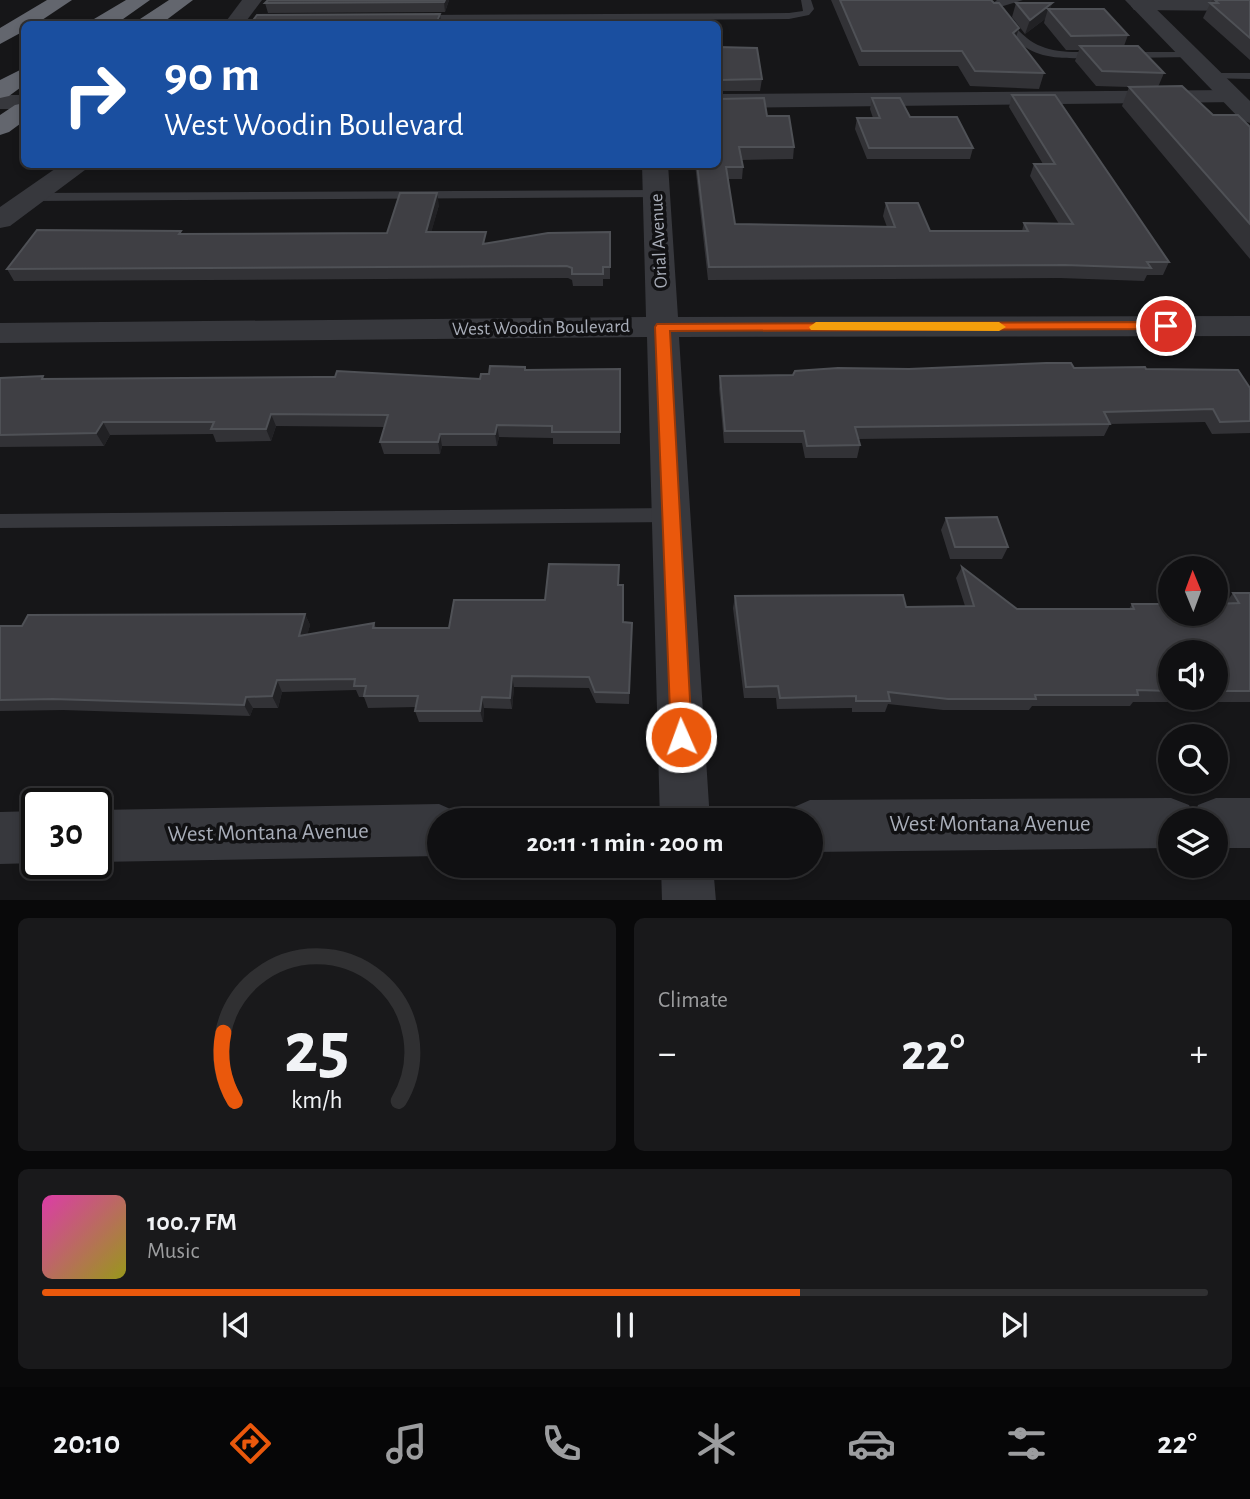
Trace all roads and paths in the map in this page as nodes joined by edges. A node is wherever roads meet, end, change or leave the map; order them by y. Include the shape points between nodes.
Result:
1 (62, 0) edge
2 (140, 0) edge
3 (183, 0) edge
4 (806, 0) edge
5 (1018, 0) edge
6 (1138, 3) edge
7 (1250, 5) edge
8 (404, 18) edge
9 (27, 21) edge
10 (107, 21) edge
11 (152, 21) edge
12 (21, 24) edge
13 (0, 37) edge
14 (1189, 55) junction
15 (1211, 76) junction
16 (1250, 76) edge
17 (21, 77) edge
18 (0, 91) edge
19 (1232, 97) junction
20 (721, 101) edge
21 (0, 102) edge
22 (21, 102) edge
23 (21, 112) edge
24 (1250, 115) edge
25 (0, 127) edge
26 (75, 168) edge
27 (656, 179) edge
28 (35, 197) junction
29 (0, 220) edge
30 (1250, 326) edge
31 (662, 327) junction
32 (0, 333) edge
33 (673, 515) junction
34 (0, 521) edge
35 (684, 808) edge
36 (1158, 823) edge
37 (1228, 823) edge
38 (1250, 823) edge
39 (823, 825) edge
40 (427, 831) edge
41 (112, 836) edge
42 (21, 837) edge
43 (0, 838) edge
44 (688, 878) edge
45 (689, 900) edge

1 - 9 highway
2 - 10 highway
3 - 11 highway
4 - 8 lane via 806,13 789,16
5 - 14 lane via 995,6 1028,49 1047,55
6 - 7 street
6 - 14 street
12 - 13 highway
14 - 15 street
15 - 16 lane
15 - 19 street
17 - 18 highway
19 - 20 street
19 - 24 street
21 - 22 street
23 - 25 highway
26 - 28 street
27 - 28 lane
27 - 31 street, Orial Avenue
28 - 29 street
30 - 31 street, West Woodin Boulevard
31 - 32 street, West Woodin Boulevard
31 - 33 street, Orial Avenue
33 - 34 lane
33 - 35 street, Orial Avenue
36 - 39 street, West Montana Avenue
37 - 38 street
40 - 41 street, West Montana Avenue
42 - 43 street
44 - 45 street

